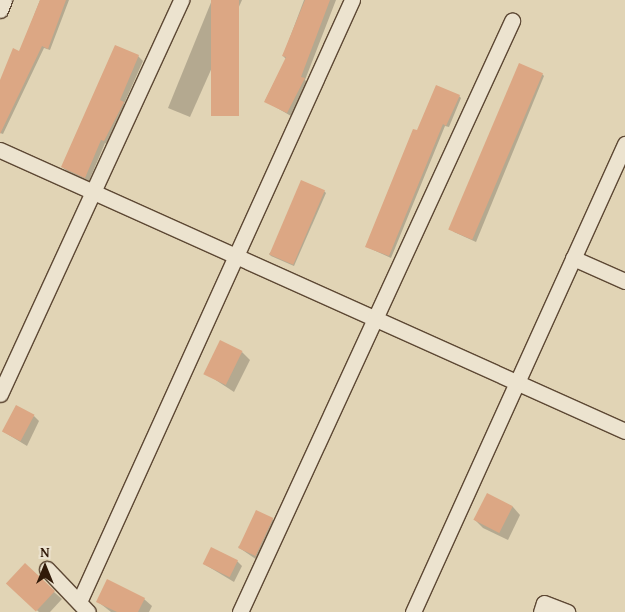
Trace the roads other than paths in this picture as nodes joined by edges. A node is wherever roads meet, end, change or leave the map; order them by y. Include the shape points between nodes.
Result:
1 (4, 0) edge
2 (180, 0) edge
3 (352, 0) edge
4 (0, 10) edge
5 (512, 21) dead end
6 (0, 150) edge
7 (624, 151) edge
8 (92, 191) junction
9 (237, 256) junction
10 (574, 258) junction
11 (625, 281) edge
12 (376, 319) junction
13 (517, 383) junction
14 (0, 394) edge
15 (625, 431) edge
16 (47, 569) dead end
17 (84, 607) edge
18 (240, 612) edge
19 (413, 612) edge
20 (541, 612) edge
21 (567, 612) edge

1 - 4 street
2 - 8 street
3 - 9 street
5 - 12 street
6 - 8 street
7 - 10 street
8 - 9 street
8 - 14 street
9 - 12 street
9 - 17 street
10 - 11 street
10 - 13 street
12 - 13 street
12 - 18 street
13 - 15 street
13 - 19 street
16 - 17 street
20 - 21 street via 544,603

